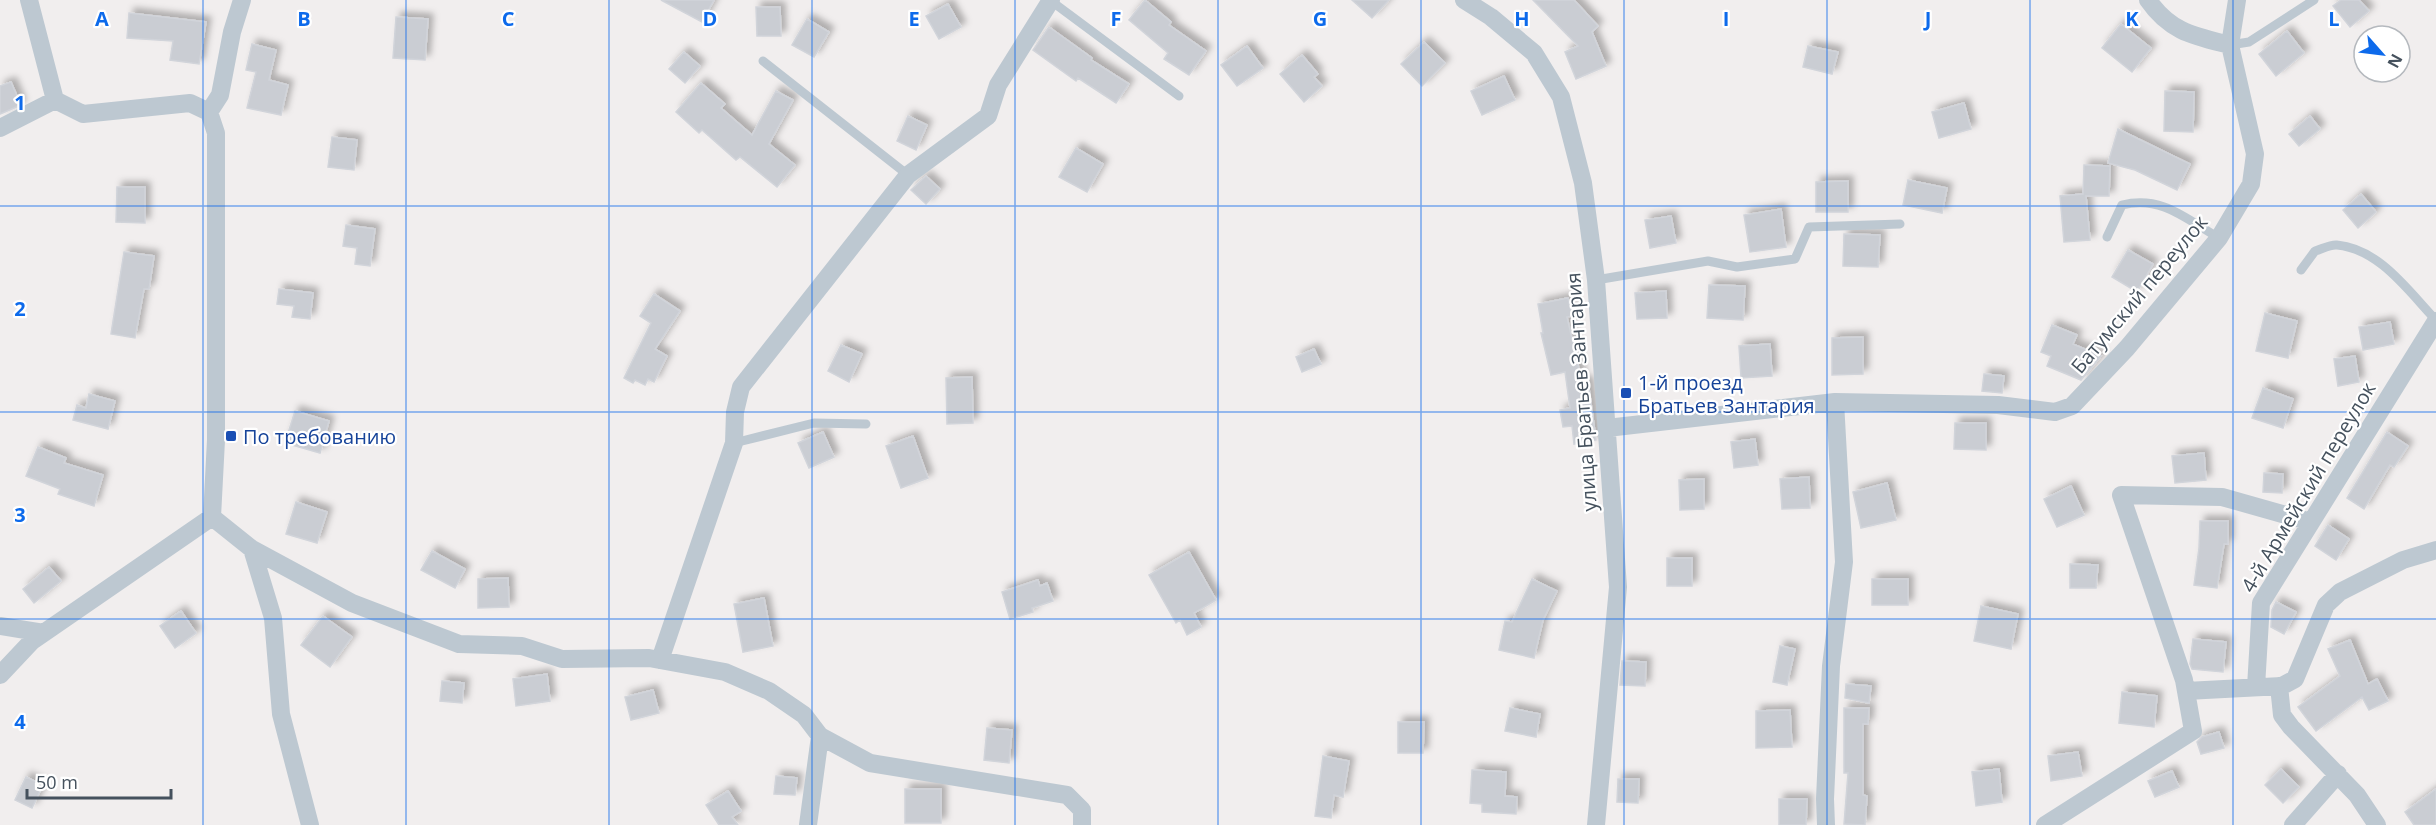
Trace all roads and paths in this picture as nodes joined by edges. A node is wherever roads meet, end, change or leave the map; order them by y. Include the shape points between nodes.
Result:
1 (29, 0) edge
2 (242, 0) edge
3 (1051, 0) edge
4 (1464, 0) edge
5 (2148, 0) edge
6 (2237, 0) edge
7 (2314, 0) edge
8 (2230, 45) junction
9 (763, 61) dead end
10 (1179, 96) dead end
11 (55, 100) junction
12 (209, 112) junction
13 (0, 128) edge
14 (908, 175) junction
15 (1900, 224) dead end
16 (2107, 237) dead end
17 (2219, 238) junction
18 (2301, 270) dead end
19 (1596, 280) junction
20 (2436, 321) edge
21 (1835, 402) junction
22 (866, 424) dead end
23 (1607, 428) junction
24 (734, 443) junction
25 (212, 516) junction
26 (2311, 522) junction
27 (252, 549) junction
28 (2436, 550) edge
29 (0, 626) edge
30 (44, 633) junction
31 (660, 660) junction
32 (0, 675) edge
33 (2279, 686) junction
34 (2256, 687) junction
35 (2186, 691) junction
36 (820, 736) junction
37 (2337, 774) junction
38 (310, 825) edge
39 (808, 825) edge
40 (1082, 825) edge
41 (1596, 825) edge
42 (1826, 825) edge
43 (2044, 825) edge
44 (2293, 825) edge
45 (2377, 825) edge

1 - 11 street
2 - 12 street via 220,95
3 - 10 lane
3 - 14 street via 998,85 988,116
4 - 19 street, улица Братьев Зантария via 1534,53 1561,97 1583,183
5 - 8 street via 2160,17 2182,32
6 - 8 street, Батумский переулок
7 - 8 lane via 2249,42
8 - 17 street, Батумский переулок via 2255,154 2251,183
9 - 14 lane
11 - 12 street via 83,114 190,103
11 - 13 street
12 - 25 street via 216,133 216,440
14 - 24 street via 741,387
15 - 19 lane via 1809,227 1795,260 1737,267 1708,261
16 - 17 lane via 2122,205 2139,201 2159,203
17 - 21 street, Батумский переулок via 2127,348 2072,406 2055,412 1998,405
18 - 20 lane via 2315,250 2336,245 2362,253 2385,266
19 - 23 street, улица Братьев Зантария
20 - 26 street, 4-й Армейский переулок
21 - 23 street
21 - 42 street via 1844,562 1831,666
22 - 24 lane via 814,423
23 - 41 street, улица Братьев Зантария via 1618,587
24 - 31 street
25 - 27 street
25 - 30 street
26 - 34 street, 4-й Армейский переулок via 2261,603
26 - 35 street via 2222,497 2121,495
27 - 31 street via 352,603 459,644 522,646 562,659
27 - 38 street via 273,618 280,714
28 - 33 street via 2403,560 2340,592 2326,605 2295,679
29 - 30 street
30 - 32 street
31 - 36 street via 725,672 769,691 804,715
33 - 34 street
33 - 37 street via 2282,715
34 - 35 street
35 - 43 street via 2193,731
36 - 39 street
36 - 40 street via 870,763 1066,795 1082,810
37 - 44 street
37 - 45 street

